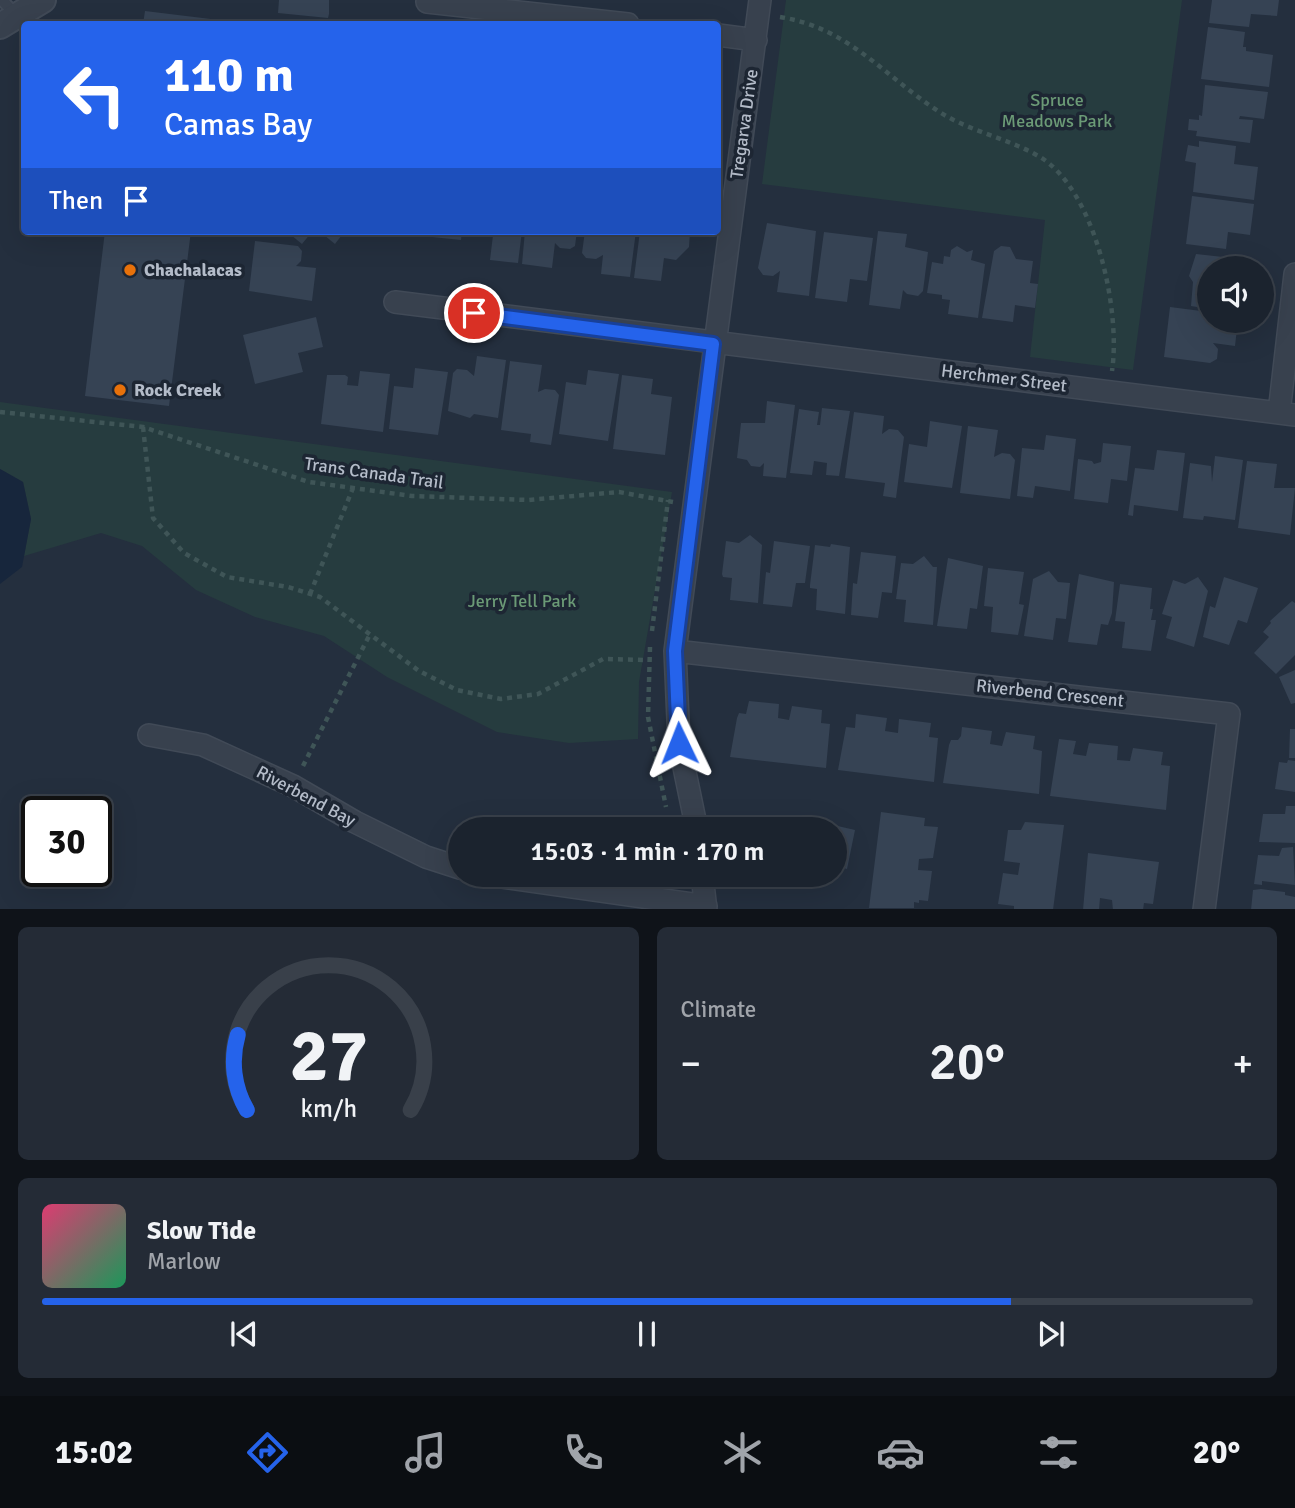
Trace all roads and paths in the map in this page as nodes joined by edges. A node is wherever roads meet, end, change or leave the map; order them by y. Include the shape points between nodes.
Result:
1 (43, 0) edge
2 (427, 2) dead end
3 (759, 7) edge
4 (570, 9) edge
5 (6, 14) edge
6 (616, 21) edge
7 (721, 35) edge
8 (756, 40) junction
9 (1295, 274) edge
10 (395, 302) dead end
11 (713, 344) junction
12 (1109, 391) junction
13 (0, 412) edge
14 (1287, 414) edge
15 (143, 427) junction
16 (353, 488) junction
17 (668, 500) dead end
18 (310, 594) junction
19 (369, 636) junction
20 (675, 651) junction
21 (649, 660) dead end
22 (149, 735) dead end
23 (293, 786) junction
24 (694, 817) edge
25 (448, 864) edge
26 (567, 887) edge
27 (703, 887) edge
28 (706, 908) edge
29 (1204, 909) edge

1 - 5 street
2 - 4 street
3 - 8 street, Tregarva Drive
3 - 12 path via 819,26 881,65 940,112 1055,168 1080,204 1099,253 1113,324
4 - 6 street
7 - 8 street
8 - 11 street, Tregarva Drive
9 - 14 street
10 - 11 street, Herchmer Street
11 - 12 street, Herchmer Street
11 - 20 street, Tregarva Drive
12 - 14 street, Herchmer Street
13 - 15 path, Trans Canada Trail
15 - 16 path, Trans Canada Trail via 309,482
15 - 18 path via 153,518 184,552 227,577
16 - 17 path, Trans Canada Trail via 412,496 528,500 619,492
16 - 18 path
18 - 19 path
19 - 21 path via 419,671 457,690 500,699 538,694 603,659
19 - 23 path
20 - 24 street, Tregarva Drive via 679,743
20 - 29 street, Riverbend Crescent via 1229,714
22 - 23 street, Riverbend Bay via 203,745
23 - 25 street, Riverbend Bay via 426,857
26 - 28 street
27 - 28 street

